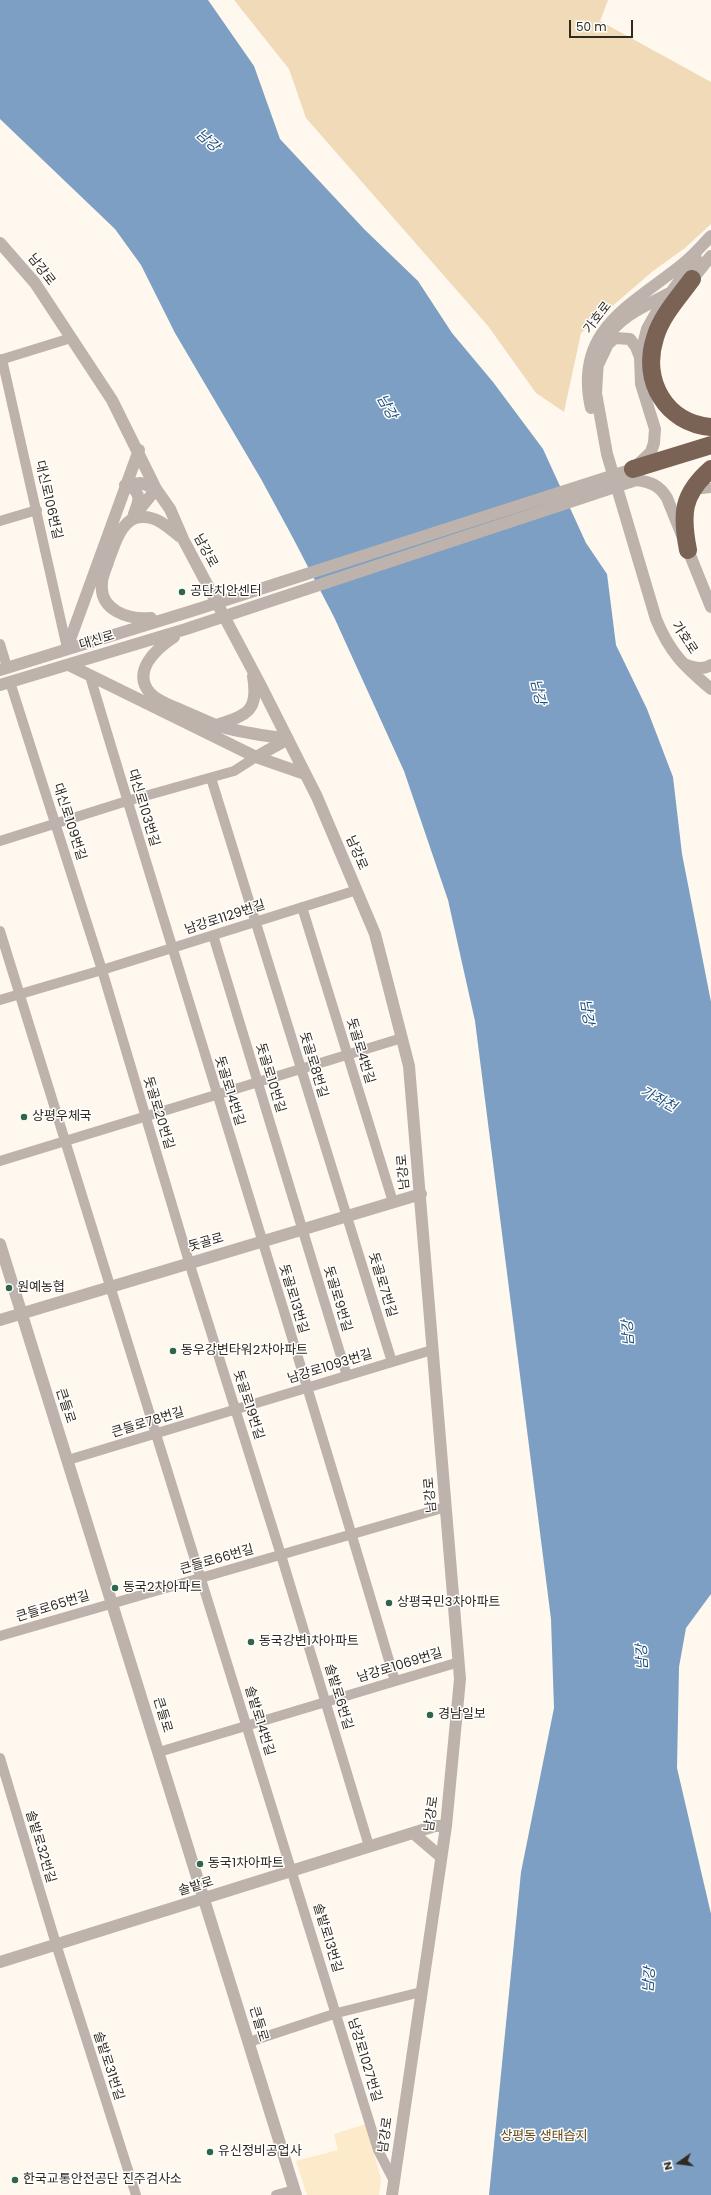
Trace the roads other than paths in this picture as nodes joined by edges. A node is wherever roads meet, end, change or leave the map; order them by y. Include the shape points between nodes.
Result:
1 (711, 237) edge
2 (0, 243) edge
3 (711, 256) edge
4 (692, 278) junction
5 (672, 292) junction
6 (71, 338) junction
7 (640, 357) junction
8 (1, 360) edge
9 (597, 368) junction
10 (711, 427) edge
11 (711, 445) edge
12 (139, 450) junction
13 (607, 454) junction
14 (711, 457) edge
15 (711, 469) edge
16 (635, 474) junction
17 (127, 485) junction
18 (156, 488) junction
19 (711, 488) edge
20 (692, 490) junction
21 (37, 510) junction
22 (131, 520) junction
23 (0, 521) edge
24 (182, 539) junction
25 (688, 550) junction
26 (708, 590) edge
27 (711, 607) edge
28 (174, 615) junction
29 (186, 630) junction
30 (0, 644) edge
31 (67, 648) junction
32 (683, 664) junction
33 (68, 665) junction
34 (711, 665) edge
35 (4, 669) edge
36 (253, 671) junction
37 (90, 676) junction
38 (5, 683) edge
39 (711, 689) edge
40 (216, 725) junction
41 (288, 739) junction
42 (256, 757) junction
43 (305, 774) junction
44 (211, 778) junction
45 (127, 801) junction
46 (56, 823) junction
47 (0, 841) edge
48 (356, 890) junction
49 (302, 907) junction
50 (255, 922) junction
51 (0, 931) edge
52 (213, 935) junction
53 (171, 948) junction
54 (102, 970) junction
55 (20, 994) junction
56 (0, 1000) edge
57 (402, 1038) junction
58 (347, 1055) junction
59 (301, 1069) junction
60 (258, 1082) junction
61 (217, 1095) junction
62 (146, 1117) junction
63 (65, 1141) junction
64 (0, 1161) edge
65 (420, 1194) junction
66 (393, 1202) junction
67 (347, 1216) junction
68 (302, 1229) junction
69 (262, 1241) junction
70 (0, 1244) edge
71 (189, 1262) junction
72 (110, 1286) junction
73 (22, 1314) junction
74 (0, 1320) edge
75 (432, 1350) junction
76 (392, 1362) junction
77 (347, 1376) junction
78 (307, 1388) junction
79 (235, 1410) junction
80 (157, 1434) junction
81 (68, 1460) junction
82 (446, 1507) junction
83 (352, 1534) junction
84 (281, 1555) junction
85 (202, 1578) junction
86 (112, 1603) junction
87 (0, 1636) edge
88 (459, 1662) junction
89 (395, 1681) junction
90 (326, 1702) junction
91 (247, 1726) junction
92 (159, 1752) junction
93 (0, 1758) edge
94 (446, 1826) junction
95 (413, 1833) junction
96 (369, 1846) junction
97 (440, 1856) junction
98 (293, 1871) junction
99 (205, 1900) junction
100 (56, 1944) junction
101 (0, 1962) edge
102 (421, 1992) junction
103 (337, 2013) junction
104 (249, 2042) junction
105 (394, 2180) junction
106 (295, 2192) edge
107 (136, 2195) edge
108 (276, 2195) edge
109 (392, 2195) edge

1 - 5 street
1 - 13 street, 가호로 via 686,261 616,315 601,332 593,348 588,366 587,391 594,422
2 - 6 street, 남강로 via 35,283
3 - 4 street, 가호로
4 - 5 street, 가호로
4 - 10 highway via 662,322 655,338 651,357 653,379 661,399 672,413 685,421
5 - 7 street via 647,329
5 - 9 street, 가호로 via 632,315 606,337
6 - 8 street
6 - 12 street, 남강로 via 112,400
7 - 9 street via 630,339 615,338 608,344
7 - 16 street via 642,384 651,412 654,436 650,452
8 - 21 street, 대신로106번길
9 - 13 street, 가호로 via 596,393
11 - 16 highway
12 - 17 street
12 - 18 street, 남강로
13 - 32 street, 가호로 via 656,619 664,639
14 - 16 highway
15 - 20 highway
16 - 25 street via 660,488 667,498
16 - 28 street, 대신로
16 - 29 street, 대신로
17 - 18 street via 141,483
17 - 22 street via 138,492 139,500
17 - 31 street
18 - 22 street
18 - 24 street, 남강로 via 170,510
19 - 20 street
20 - 25 highway via 684,510 683,525
21 - 23 street
21 - 31 street, 대신로106번길
22 - 24 street via 142,516 162,521
22 - 28 street via 120,532 102,582 106,601 114,611 136,618
24 - 36 street, 남강로
25 - 26 street
26 - 27 street
28 - 31 street, 대신로
29 - 33 street, 대신로
29 - 40 street via 154,652 144,672 145,683 149,693 157,700
30 - 35 street
31 - 35 street, 대신로
32 - 34 street via 696,668
32 - 39 street, 가호로
33 - 37 street
33 - 38 street, 대신로
36 - 40 street via 254,705 243,716
36 - 41 street, 남강로
37 - 42 street
37 - 45 street, 대신로103번길
38 - 46 street, 대신로109번길
40 - 41 street via 246,733
41 - 42 street
41 - 43 street, 남강로
42 - 43 street
42 - 44 street via 234,771
43 - 48 street, 남강로
44 - 45 street
44 - 50 street, 돗골로8번길
45 - 46 street
45 - 53 street, 대신로103번길
46 - 47 street
46 - 54 street, 대신로109번길
48 - 49 street, 남강로1129번길
48 - 57 street, 남강로 via 375,934
49 - 50 street, 남강로1129번길
49 - 58 street, 돗골로4번길
50 - 52 street, 남강로1129번길
50 - 59 street, 돗골로8번길
51 - 55 street, 솔밭로14번길
52 - 53 street, 남강로1129번길
52 - 60 street, 돗골로10번길
53 - 54 street, 남강로1129번길
53 - 61 street, 돗골로14번길
54 - 55 street, 남강로1129번길
54 - 62 street, 돗골로20번길
55 - 56 street, 남강로1129번길
55 - 63 street, 솔밭로14번길
57 - 58 street
57 - 65 street, 남강로 via 409,1066
58 - 59 street
58 - 66 street, 돗골로4번길
59 - 60 street
59 - 67 street, 돗골로8번길
60 - 61 street
60 - 68 street, 돗골로10번길
61 - 62 street
61 - 69 street, 돗골로14번길
62 - 63 street
62 - 71 street, 돗골로20번길
63 - 64 street
63 - 72 street, 솔밭로14번길
65 - 66 street, 돗골로
65 - 75 street, 남강로
66 - 67 street, 돗골로
67 - 68 street, 돗골로
67 - 76 street, 돗골로7번길
68 - 69 street, 돗골로
68 - 77 street, 돗골로9번길
69 - 71 street, 돗골로
69 - 78 street, 돗골로13번길
70 - 73 street, 큰들로
71 - 72 street, 돗골로
71 - 79 street, 돗골로19번길
72 - 73 street, 돗골로
72 - 80 street, 솔밭로14번길
73 - 74 street, 돗골로
73 - 81 street, 큰들로
75 - 76 street, 남강로1093번길
75 - 82 street, 남강로
76 - 77 street, 남강로1093번길
77 - 78 street, 남강로1093번길
78 - 79 street, 남강로1093번길
78 - 83 street, 돗골로13번길
79 - 80 street, 큰들로78번길
79 - 84 street, 돗골로19번길
80 - 81 street, 큰들로78번길
80 - 85 street, 솔밭로14번길
81 - 86 street, 큰들로
82 - 83 street, 큰들로66번길
82 - 88 street, 남강로
83 - 84 street, 큰들로66번길
83 - 89 street, 돗골로13번길
84 - 85 street, 큰들로66번길
84 - 90 street, 솔밭로6번길
85 - 86 street, 큰들로66번길
85 - 91 street, 솔밭로14번길
86 - 87 street, 큰들로65번길
86 - 92 street, 큰들로
88 - 89 street, 남강로1069번길
88 - 94 street, 남강로 via 460,1679
89 - 90 street, 남강로1069번길
90 - 91 street, 남강로1069번길
90 - 96 street, 솔밭로6번길
91 - 92 street, 남강로1069번길
91 - 98 street, 솔밭로14번길
92 - 99 street, 큰들로
93 - 100 street, 솔밭로32번길
94 - 95 street, 솔밭로 via 435,1826
94 - 97 street, 남강로
95 - 96 street, 솔밭로
95 - 97 street
96 - 98 street, 솔밭로
97 - 102 street, 남강로
98 - 99 street, 솔밭로
98 - 103 street, 솔밭로13번길
99 - 100 street, 솔밭로
99 - 104 street, 큰들로
100 - 101 street, 솔밭로
100 - 107 street, 솔밭로31번길
102 - 103 street
102 - 105 street, 남강로
103 - 104 street
103 - 105 street, 남강로1027번길 via 378,2150
104 - 106 street, 큰들로
105 - 109 street, 남강로
106 - 108 street

